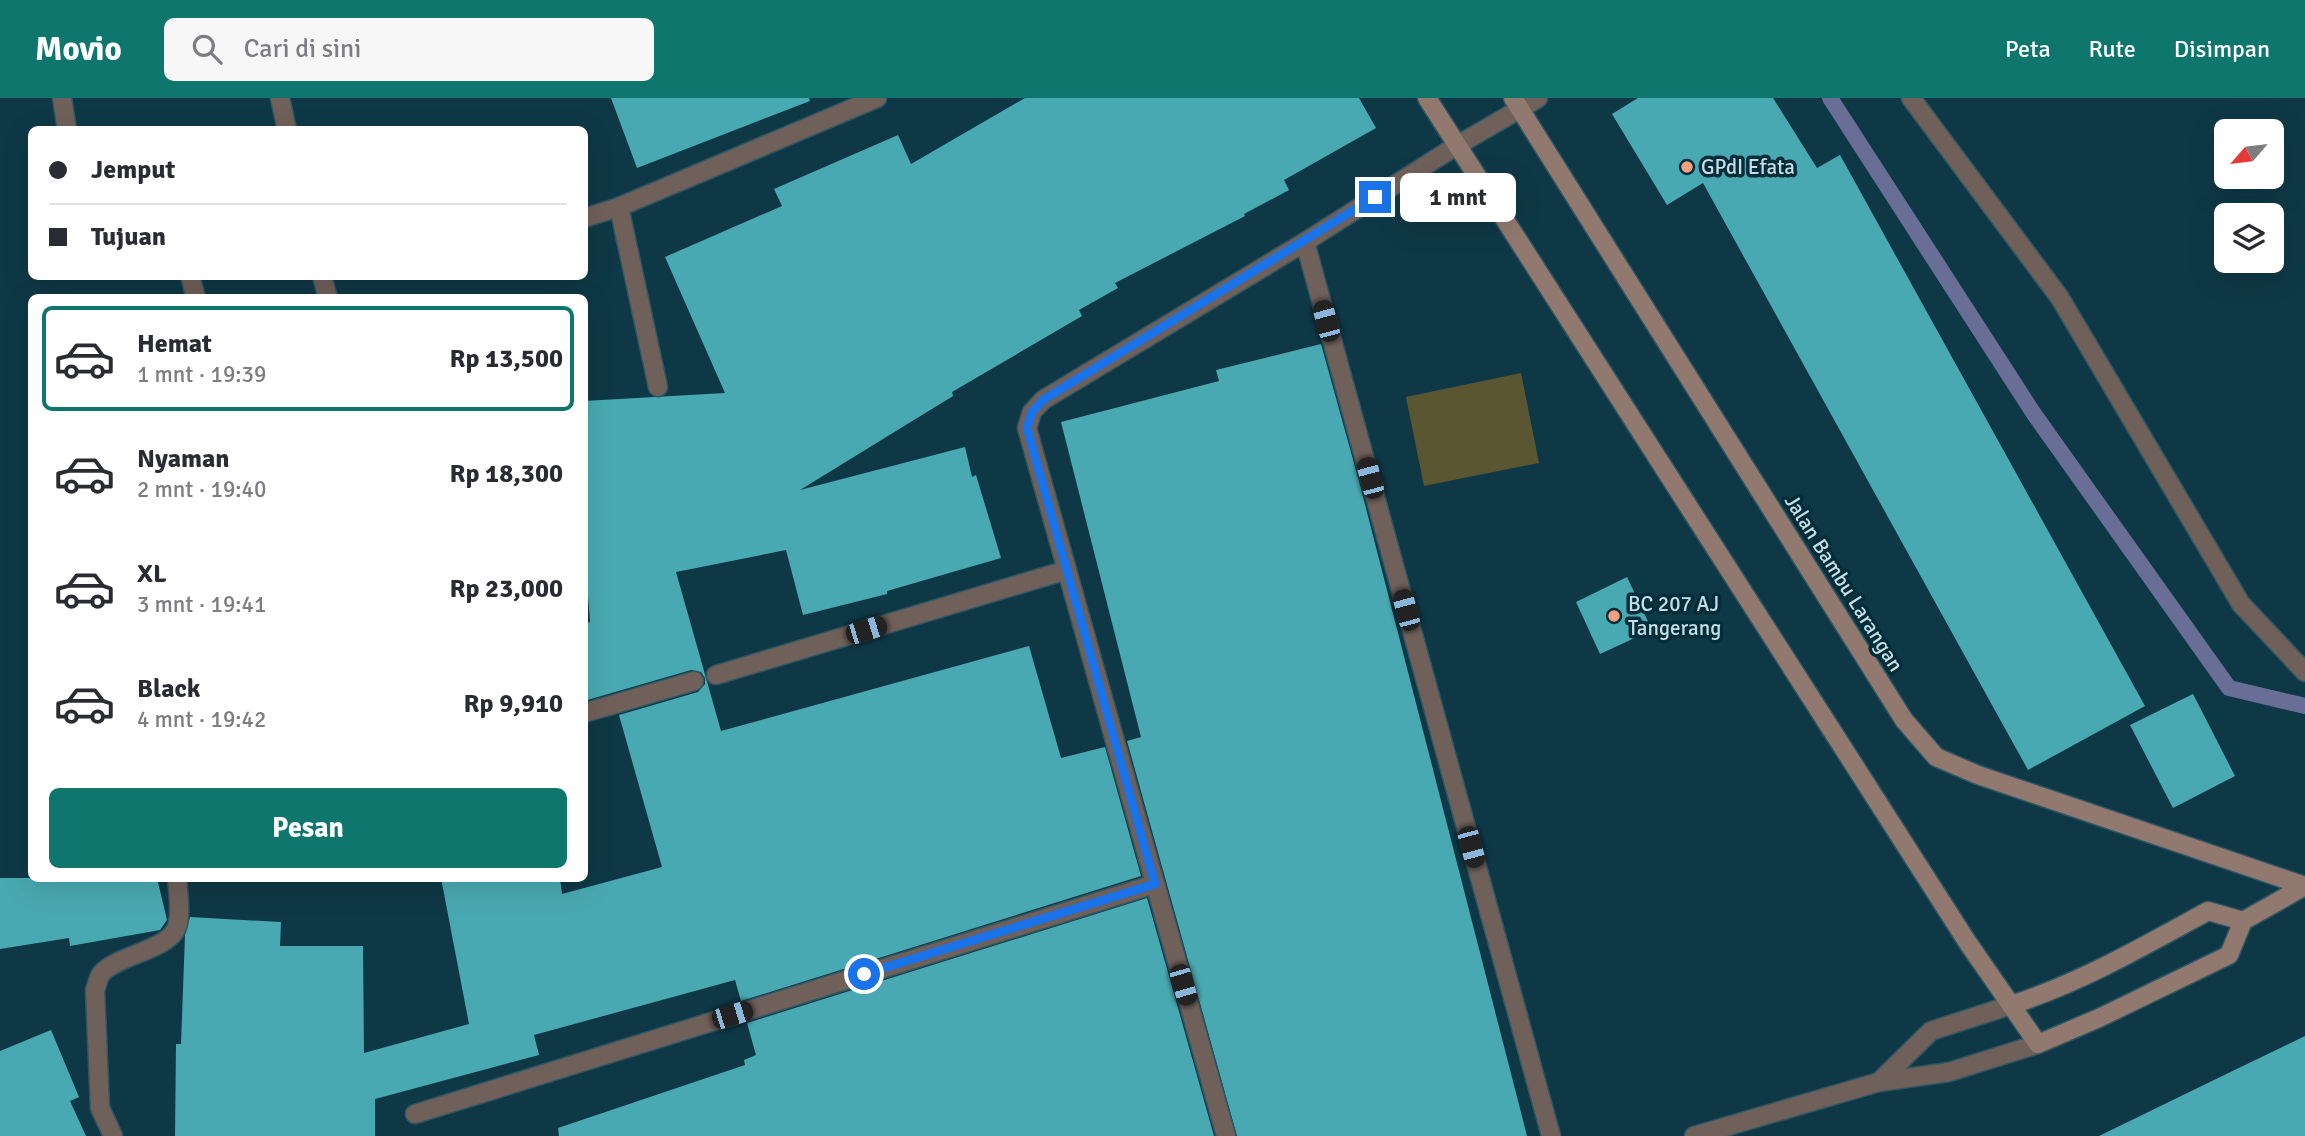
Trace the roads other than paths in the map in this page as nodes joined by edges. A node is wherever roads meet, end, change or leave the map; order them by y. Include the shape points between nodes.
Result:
1 (62, 98) edge
2 (280, 98) edge
3 (877, 98) edge
4 (1427, 98) edge
5 (1538, 98) edge
6 (1911, 98) edge
7 (1516, 104) edge
8 (66, 126) edge
9 (286, 126) edge
10 (1457, 146) junction
11 (619, 207) junction
12 (588, 217) edge
13 (1305, 242) junction
14 (658, 387) dead end
15 (1066, 570) junction
16 (2305, 672) edge
17 (716, 675) dead end
18 (694, 681) dead end
19 (588, 712) edge
20 (177, 882) edge
21 (1155, 884) junction
22 (2305, 886) edge
23 (2243, 921) junction
24 (2011, 1005) junction
25 (2038, 1044) junction
26 (1879, 1082) junction
27 (415, 1114) dead end
28 (113, 1136) edge
29 (1226, 1136) edge
30 (1550, 1136) edge
31 (1694, 1136) edge

1 - 8 street
2 - 9 street
3 - 11 street
4 - 10 street
5 - 7 street
6 - 16 street via 2060,298 2241,604
7 - 10 street
7 - 22 street, Jalan Bambu Larangan via 1904,720 1936,757
10 - 13 street
10 - 24 street
11 - 12 street
11 - 14 street
13 - 15 street via 1043,400 1032,412 1027,428
13 - 30 street
15 - 17 street
15 - 21 street
18 - 19 street
20 - 28 street via 176,931 110,967 95,990 100,1108
21 - 27 street
21 - 29 street
22 - 23 street, Jalan Bambu Larangan
23 - 24 street via 2208,911 2050,992
23 - 25 street via 2229,956
24 - 25 street
24 - 26 street via 1931,1031
25 - 26 street via 1949,1072
26 - 31 street

